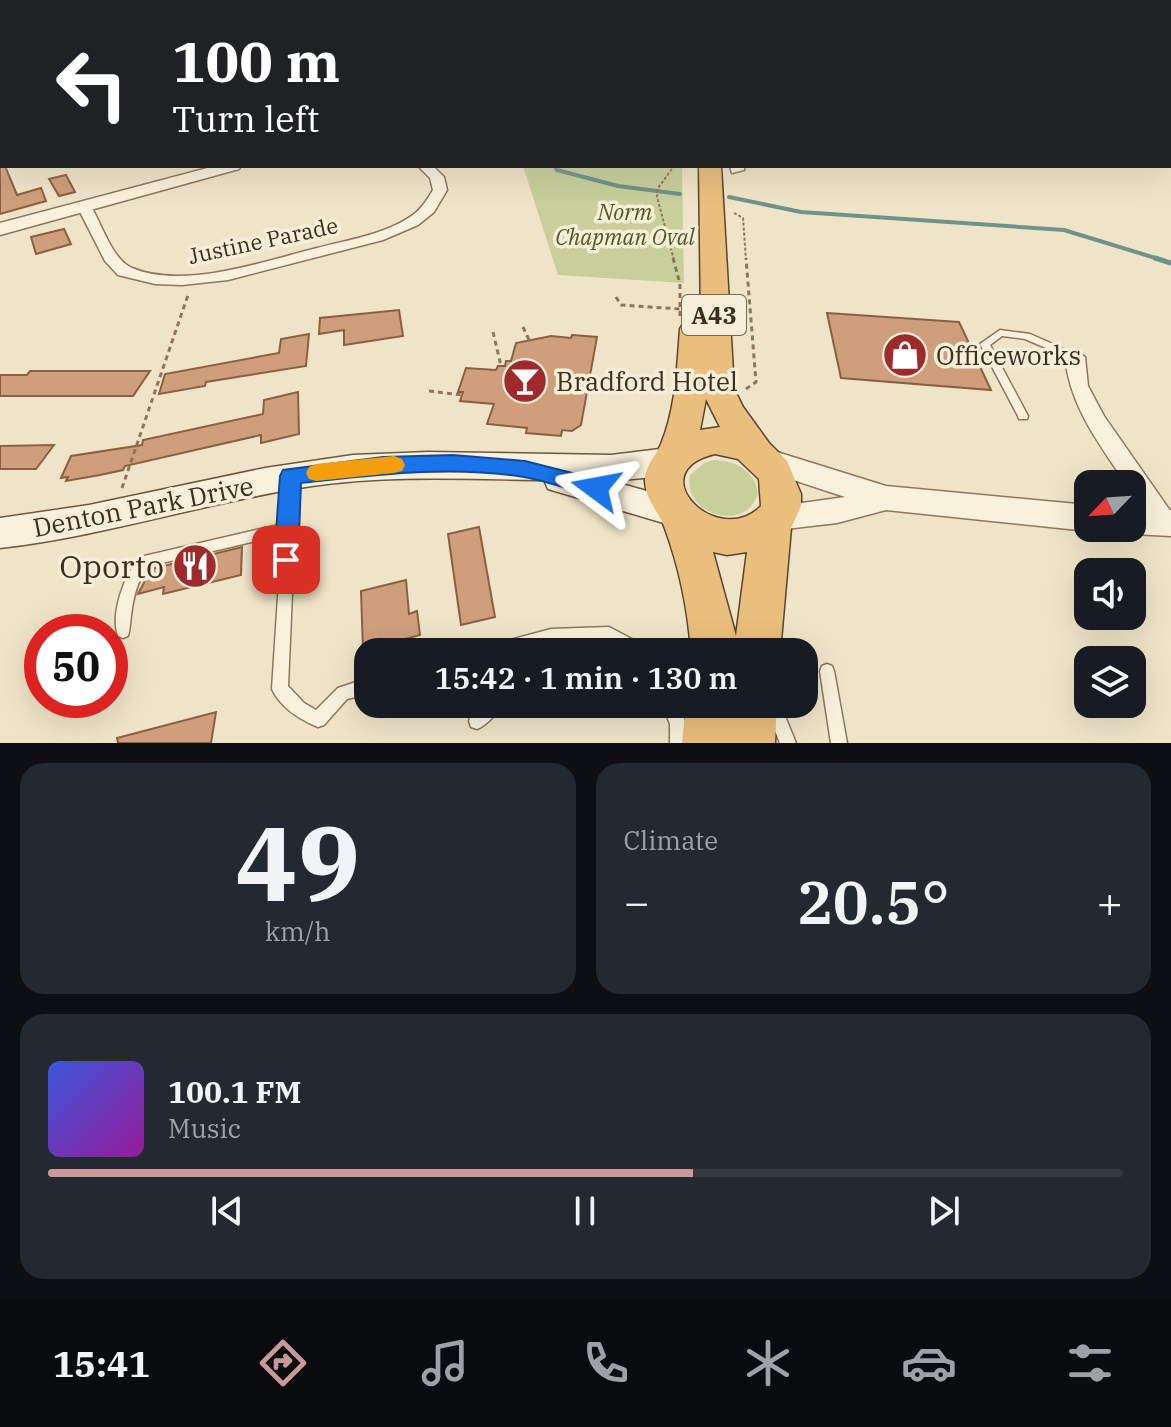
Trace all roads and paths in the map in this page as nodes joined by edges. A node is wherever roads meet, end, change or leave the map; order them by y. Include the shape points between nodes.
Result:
1 (226, 168) edge
2 (427, 168) edge
3 (673, 168) edge
4 (692, 168) edge
5 (728, 168) edge
6 (84, 206) junction
7 (725, 207) dead end
8 (0, 229) edge
9 (193, 280) junction
10 (616, 297) dead end
11 (680, 309) junction
12 (679, 324) dead end
13 (523, 327) dead end
14 (493, 332) dead end
15 (529, 340) dead end
16 (1075, 357) joint
17 (501, 366) dead end
18 (738, 390) dead end
19 (429, 391) dead end
20 (462, 395) dead end
21 (1023, 416) dead end
22 (672, 456) junction
23 (760, 456) junction
24 (525, 469) junction
25 (291, 476) junction
26 (120, 492) dead end
27 (886, 498) junction
28 (678, 516) junction
29 (1074, 517) edge
30 (774, 520) junction
31 (1146, 522) edge
32 (1168, 523) edge
33 (288, 528) junction
34 (0, 533) edge
35 (125, 614) edge
36 (543, 638) edge
37 (616, 638) edge
38 (713, 638) edge
39 (759, 638) edge
40 (827, 671) dead end
41 (354, 690) edge
42 (480, 718) edge
43 (676, 718) edge
44 (710, 718) edge
45 (751, 718) edge
46 (778, 718) edge
47 (477, 721) dead end
48 (678, 743) edge
49 (708, 743) edge
50 (749, 743) edge
51 (788, 743) edge
52 (839, 743) edge

1 - 6 street
2 - 9 street, Justine Parade via 440,190 413,222 378,237
3 - 11 path via 657,197 680,284
4 - 22 highway, A43 via 697,224 694,370
5 - 23 highway, A43 via 718,389
6 - 8 street
6 - 9 street, Justine Parade via 113,261 124,271
7 - 18 path via 743,218 756,382
9 - 26 path
10 - 11 path via 621,305
11 - 12 path
13 - 15 path
14 - 17 path
16 - 21 lane via 1027,336 1000,333 985,344
16 - 32 street via 1078,386 1096,421
19 - 20 path
22 - 23 highway via 694,443 715,440 736,443
22 - 24 main road, Denton Park Drive via 623,469
22 - 28 highway, A43 via 663,489
23 - 27 street
23 - 30 highway, A43 via 781,484 783,502
24 - 25 main road, Denton Park Drive via 415,464
24 - 28 main road, Denton Park Drive
25 - 33 lane
25 - 34 main road, Denton Park Drive via 104,519
27 - 29 street
27 - 30 street
28 - 30 highway via 700,531 725,537 751,535
28 - 38 highway, A43 via 701,572
30 - 39 highway, A43
31 - 32 street
33 - 35 lane via 145,561 137,568
33 - 41 lane via 280,689 298,709 318,719 343,693
36 - 37 lane
40 - 52 lane
42 - 47 lane
43 - 48 lane
44 - 49 highway
45 - 50 highway
46 - 51 lane

